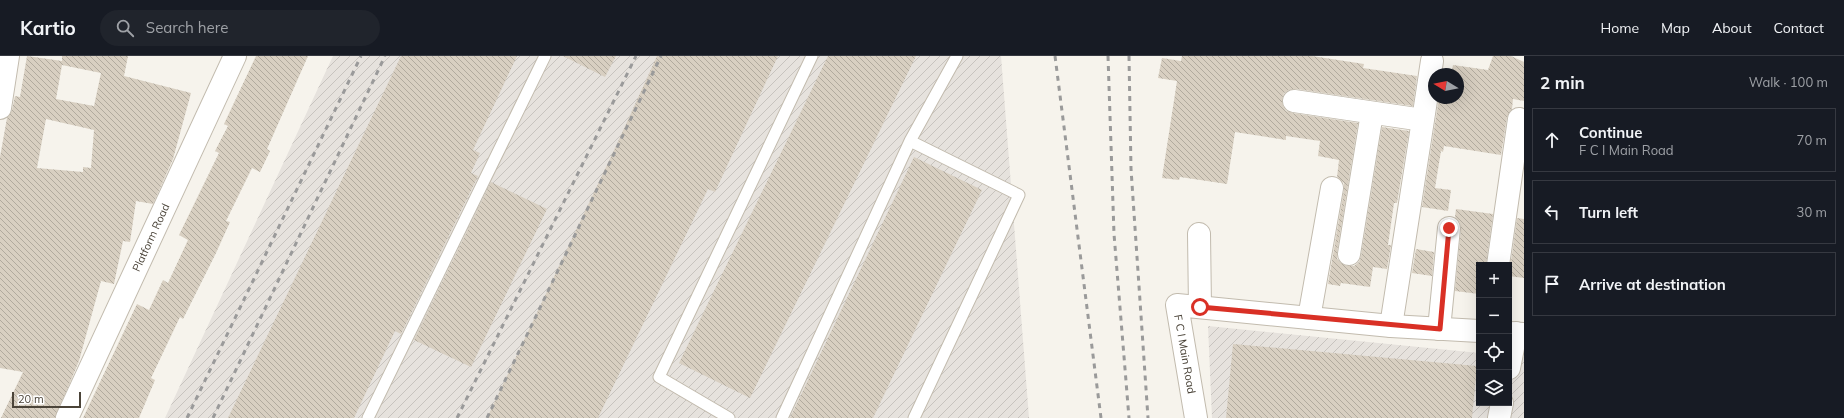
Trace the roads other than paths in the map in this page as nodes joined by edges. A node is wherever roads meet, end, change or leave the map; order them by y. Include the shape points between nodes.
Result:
1 (8, 56) edge
2 (235, 56) edge
3 (545, 56) edge
4 (812, 56) edge
5 (957, 56) edge
6 (1432, 61) dead end
7 (1294, 101) dead end
8 (0, 108) edge
9 (1372, 113) junction
10 (1519, 119) dead end
11 (1424, 120) junction
12 (910, 141) junction
13 (1332, 188) dead end
14 (1449, 228) dead end
15 (1199, 234) dead end
16 (1349, 254) dead end
17 (1498, 262) edge
18 (1200, 307) junction
19 (1309, 318) junction
20 (1391, 326) junction
21 (1440, 329) junction
22 (1476, 331) edge
23 (1516, 333) edge
24 (1512, 353) edge
25 (1501, 406) edge
26 (67, 418) edge
27 (368, 418) edge
28 (729, 418) edge
29 (782, 418) edge
30 (914, 418) edge
31 (1196, 418) edge
32 (1499, 418) edge

1 - 8 street
2 - 26 street, Platform Road
3 - 27 lane
4 - 28 lane via 659,377
5 - 12 lane
6 - 11 street
7 - 9 street
9 - 11 street
9 - 16 street
10 - 17 street
11 - 20 street
12 - 29 lane
12 - 30 lane via 1019,195
13 - 19 street
14 - 21 street
15 - 18 street
18 - 19 street, F C I Main Road
18 - 31 street, F C I Main Road via 1177,305
19 - 20 street, F C I Main Road
20 - 21 street, F C I Main Road
21 - 22 street, F C I Main Road
23 - 24 street
25 - 32 street

